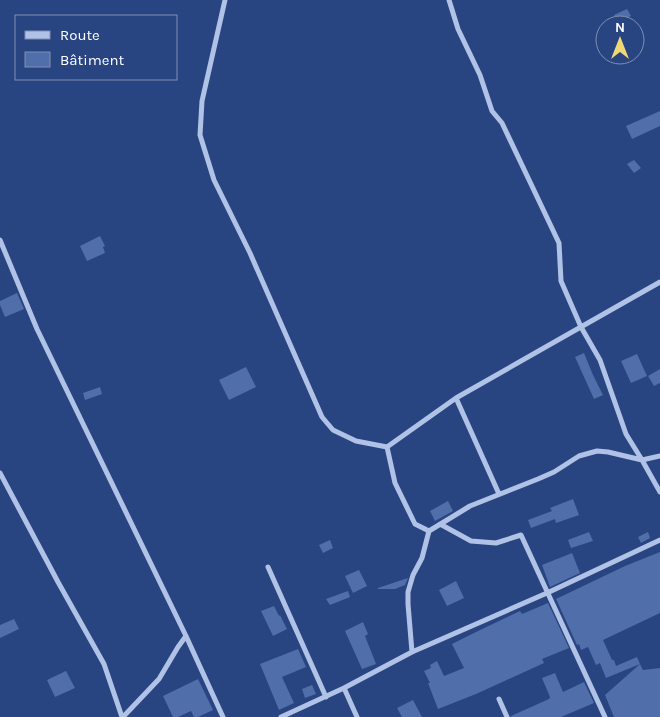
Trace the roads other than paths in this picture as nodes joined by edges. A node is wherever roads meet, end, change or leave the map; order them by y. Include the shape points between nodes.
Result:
1 (225, 0) edge
2 (449, 0) edge
3 (0, 240) edge
4 (660, 282) edge
5 (581, 327) junction
6 (456, 398) junction
7 (387, 447) junction
8 (660, 456) edge
9 (642, 460) junction
10 (0, 473) edge
11 (660, 492) edge
12 (499, 494) junction
13 (440, 524) junction
14 (429, 531) junction
15 (660, 540) edge
16 (268, 568) dead end
17 (548, 593) junction
18 (186, 636) junction
19 (412, 652) junction
20 (344, 688) junction
21 (326, 697) junction
22 (499, 699) dead end
23 (505, 716) edge
24 (122, 717) edge
25 (223, 717) edge
26 (281, 717) edge
27 (357, 717) edge
28 (605, 717) edge

1 - 7 street via 201,115 200,135 214,180 322,417 333,430 356,441
2 - 5 street via 492,111 502,123 558,243 561,281
3 - 18 street via 37,330
4 - 5 street
5 - 6 street
5 - 9 street via 600,360 626,434
6 - 7 street
6 - 12 street
7 - 14 street via 395,483 416,524
8 - 9 street
9 - 11 street
9 - 12 street via 597,451 579,456 538,479
10 - 24 street via 104,664
12 - 13 street
13 - 14 street
13 - 17 street via 471,541 496,543 520,535
14 - 19 street via 408,592
15 - 17 street
16 - 21 street
17 - 19 street
17 - 28 street
18 - 24 street via 159,679
18 - 25 street
19 - 20 street
20 - 21 street
20 - 27 street
21 - 26 street
22 - 23 street

